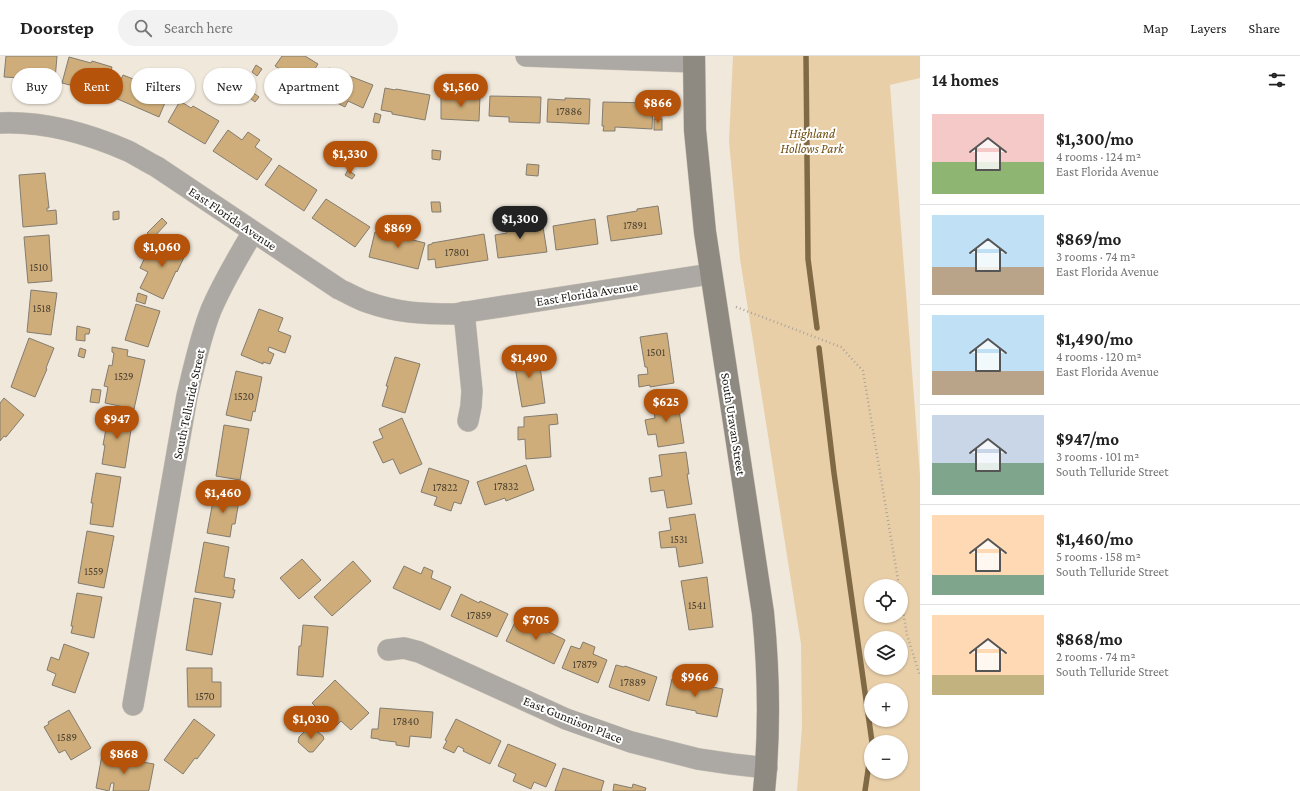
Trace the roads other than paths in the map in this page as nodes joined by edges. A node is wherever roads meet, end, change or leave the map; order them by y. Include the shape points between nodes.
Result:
1 (526, 56) edge
2 (694, 59) edge
3 (0, 123) edge
4 (253, 232) junction
5 (710, 274) junction
6 (464, 312) junction
7 (468, 421) dead end
8 (388, 650) dead end
9 (133, 705) dead end
10 (767, 768) junction
11 (764, 791) edge

1 - 2 street
2 - 5 street, South Uravan Street via 695,130
3 - 4 street, East Florida Avenue via 36,125 67,131 129,152 157,167
4 - 6 street, East Florida Avenue via 339,289 366,302 394,310 424,314
4 - 9 street, South Telluride Street via 214,303 197,352
5 - 6 street, East Florida Avenue
5 - 10 street, South Uravan Street via 763,613 769,690
6 - 7 street via 472,391
8 - 10 street, East Gunnison Place via 404,648 419,652 566,719 631,742 698,759
10 - 11 street, South Uravan Street

